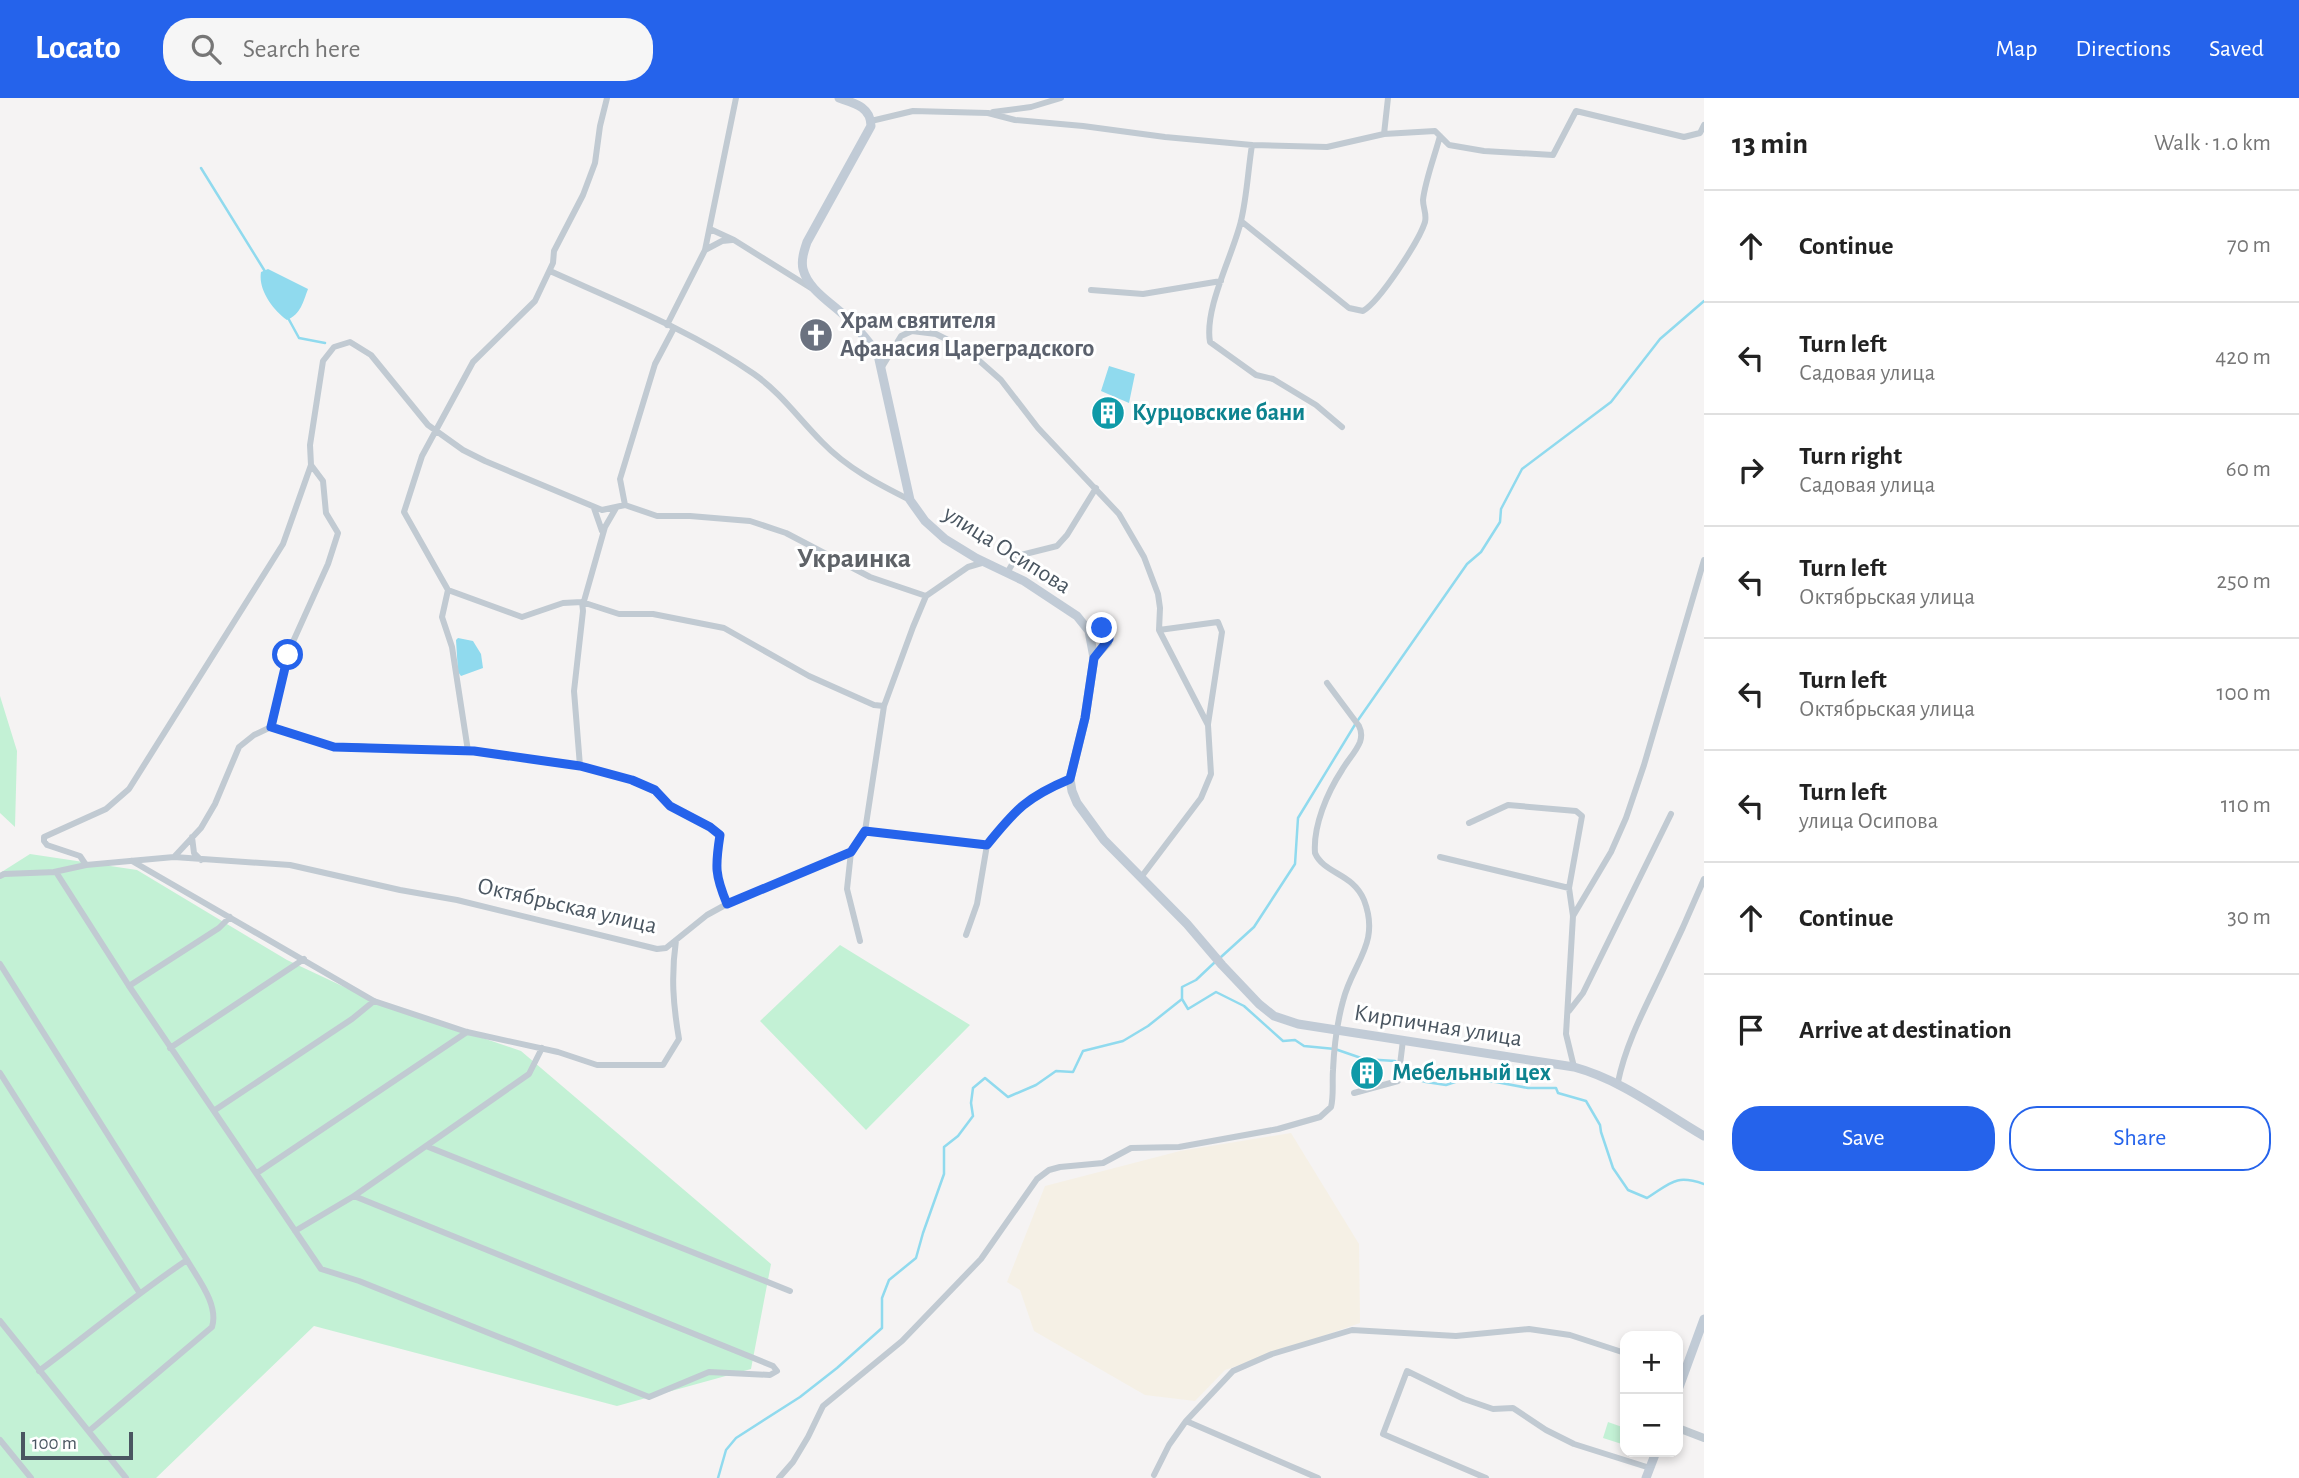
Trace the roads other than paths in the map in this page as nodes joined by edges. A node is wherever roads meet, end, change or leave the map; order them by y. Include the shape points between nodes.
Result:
1 (607, 98) edge
2 (736, 98) edge
3 (839, 98) edge
4 (1060, 98) edge
5 (1388, 98) edge
6 (988, 113) junction
7 (871, 121) junction
8 (1704, 125) edge
9 (1384, 134) junction
10 (1440, 136) junction
11 (1252, 145) junction
12 (1241, 221) junction
13 (710, 229) junction
14 (734, 240) junction
15 (705, 250) junction
16 (550, 271) junction
17 (1221, 281) junction
18 (1091, 290) dead end
19 (819, 293) junction
20 (671, 326) junction
21 (882, 367) junction
22 (1342, 427) dead end
23 (436, 431) junction
24 (311, 465) junction
25 (1096, 488) junction
26 (910, 500) junction
27 (625, 505) junction
28 (592, 506) junction
29 (616, 508) junction
30 (603, 536) junction
31 (1704, 560) edge
32 (985, 562) junction
33 (1007, 573) junction
34 (448, 590) junction
35 (926, 596) junction
36 (582, 602) junction
37 (1158, 630) junction
38 (1089, 631) junction
39 (1094, 658) junction
40 (1328, 682) dead end
41 (884, 706) junction
42 (1208, 724) junction
43 (271, 727) junction
44 (468, 751) junction
45 (580, 766) junction
46 (1070, 779) junction
47 (1671, 814) dead end
48 (1469, 823) dead end
49 (865, 831) junction
50 (192, 837) junction
51 (987, 845) junction
52 (851, 852) junction
53 (1440, 856) dead end
54 (174, 857) junction
55 (201, 860) junction
56 (131, 861) junction
57 (86, 864) junction
58 (54, 872) junction
59 (0, 876) edge
60 (1142, 876) junction
61 (1704, 879) edge
62 (1569, 888) junction
63 (727, 904) junction
64 (1573, 916) junction
65 (230, 917) junction
66 (966, 935) dead end
67 (676, 940) junction
68 (860, 942) dead end
69 (304, 960) junction
70 (0, 964) edge
71 (129, 986) junction
72 (374, 1001) junction
73 (1568, 1012) junction
74 (1339, 1029) junction
75 (467, 1032) junction
76 (1403, 1040) junction
77 (170, 1048) junction
78 (542, 1048) junction
79 (1574, 1066) junction
80 (0, 1073) edge
81 (1618, 1082) junction
82 (1354, 1093) dead end
83 (215, 1110) junction
84 (1704, 1136) edge
85 (426, 1146) junction
86 (257, 1173) junction
87 (354, 1196) junction
88 (295, 1231) junction
89 (187, 1259) junction
90 (790, 1291) dead end
91 (139, 1292) junction
92 (1704, 1319) edge
93 (0, 1321) edge
94 (1620, 1351) edge
95 (1683, 1366) edge
96 (39, 1371) junction
97 (1186, 1421) junction
98 (89, 1431) junction
99 (1683, 1431) edge
100 (1704, 1438) edge
101 (0, 1440) edge
102 (1654, 1457) edge
103 (1650, 1468) junction
104 (1154, 1475) dead end
105 (32, 1478) edge
106 (126, 1478) edge
107 (779, 1478) edge
108 (1318, 1478) edge
109 (1486, 1478) edge
110 (1646, 1478) edge

1 - 16 street via 595,163 554,251
2 - 13 street
3 - 7 main road via 867,111
4 - 6 street
5 - 9 street
6 - 7 street via 914,111
6 - 11 street via 1015,120
7 - 19 main road, улица Осипова via 807,242 803,266
8 - 10 street via 1700,133 1684,137 1576,111 1553,155 1484,151 1449,145
9 - 10 street via 1435,131
9 - 11 street via 1327,147
10 - 12 street via 1423,200 1426,218 1421,232 1386,287 1363,311 1349,307
11 - 12 street
12 - 17 street
13 - 14 street
13 - 15 street
14 - 15 street
14 - 19 street
15 - 20 street
16 - 20 street
16 - 23 street via 535,301 473,362
17 - 18 street via 1143,294
17 - 22 street via 1208,331 1210,342 1256,375 1273,379 1316,405
19 - 21 main road, улица Осипова via 870,343
20 - 26 street via 753,373 860,475
20 - 27 street via 620,479
21 - 25 street via 901,336 912,331 936,334 967,349
21 - 26 main road, улица Осипова
23 - 24 street via 372,355 350,342 334,347 323,361
23 - 28 street via 485,461
23 - 34 street via 422,456 404,512
24 - 43 street via 323,481 326,513 338,533 288,655
24 - 57 street via 283,544 129,789 106,808 44,837 47,845 80,856
25 - 33 street via 1068,535 1056,546 1017,555
25 - 37 street via 1119,514 1144,557 1158,594
26 - 32 main road, улица Осипова via 944,539
27 - 29 street
27 - 35 street via 657,516 750,521 786,533 870,577
28 - 29 street
28 - 30 street
29 - 30 street
30 - 36 street
31 - 64 street via 1626,818
32 - 33 main road, улица Осипова
32 - 35 street via 968,567
33 - 38 main road, улица Осипова via 1077,616
34 - 36 street via 522,617 563,603
34 - 44 street via 442,617 452,647
35 - 41 street
36 - 41 street via 619,614 653,614 724,628 809,676
36 - 45 street via 574,691
37 - 42 street
37 - 42 street via 1218,622 1222,632
38 - 39 main road
38 - 39 street via 1102,628 1109,635 1108,643
39 - 46 main road
40 - 74 street via 1362,734 1328,794 1315,853 1357,888 1370,929 1343,999
41 - 49 street
42 - 60 street via 1211,774 1201,798
43 - 44 street via 334,747
43 - 50 street via 239,747 215,804
44 - 45 street
45 - 63 street via 655,790 670,806 720,835 715,865
46 - 51 street via 1042,790 1015,810
46 - 60 main road via 1089,821
47 - 73 street via 1583,993
48 - 62 street via 1508,805 1576,811 1582,816
49 - 51 street
49 - 52 street
50 - 54 street
50 - 55 street via 194,853
51 - 66 street via 977,904
52 - 63 street, Октябрьская улица
52 - 68 street via 847,889
53 - 62 street
54 - 55 street, Октябрьская улица
54 - 56 street, Октябрьская улица
55 - 67 street, Октябрьская улица via 290,865 657,949
56 - 57 street, Октябрьская улица
56 - 65 street
57 - 58 street, Октябрьская улица
58 - 59 street, Октябрьская улица
58 - 71 street
60 - 74 main road, Кирпичная улица via 1274,1016 1286,1022
61 - 81 street via 1637,1024
62 - 64 street
63 - 67 street, Октябрьская улица
64 - 73 street
65 - 69 street
65 - 71 street
67 - 78 street via 672,974 679,1039 663,1065 597,1065
69 - 72 street
69 - 77 street
70 - 89 street
71 - 77 street
72 - 75 street
72 - 83 street
73 - 79 street via 1566,1034
74 - 76 main road, Кирпичная улица
74 - 107 street via 1333,1102 1325,1115 1278,1129 1179,1147 1131,1148 1103,1163 1060,1167 1037,1179 981,1259 882,1359 823,1406 793,1462
75 - 78 street
75 - 86 street
76 - 79 main road, Кирпичная улица
76 - 82 street via 1398,1081
77 - 83 street
78 - 85 street via 529,1074
79 - 81 main road, Кирпичная улица
80 - 91 street
81 - 84 main road, Кирпичная улица
83 - 86 street
85 - 87 street
85 - 90 street
86 - 88 street
87 - 88 street
87 - 88 street via 777,1371 770,1376 709,1372 649,1397 321,1269
89 - 91 street
89 - 98 street via 212,1306 212,1327
91 - 96 street
92 - 95 main road
93 - 96 street
94 - 97 street via 1570,1335 1529,1329 1456,1336 1352,1330 1233,1371
96 - 98 street
97 - 104 street
97 - 108 street
98 - 106 street
99 - 100 street
101 - 105 street
102 - 103 main road
103 - 109 street via 1574,1444 1513,1408 1493,1409 1464,1399 1407,1371 1383,1434
103 - 110 main road

